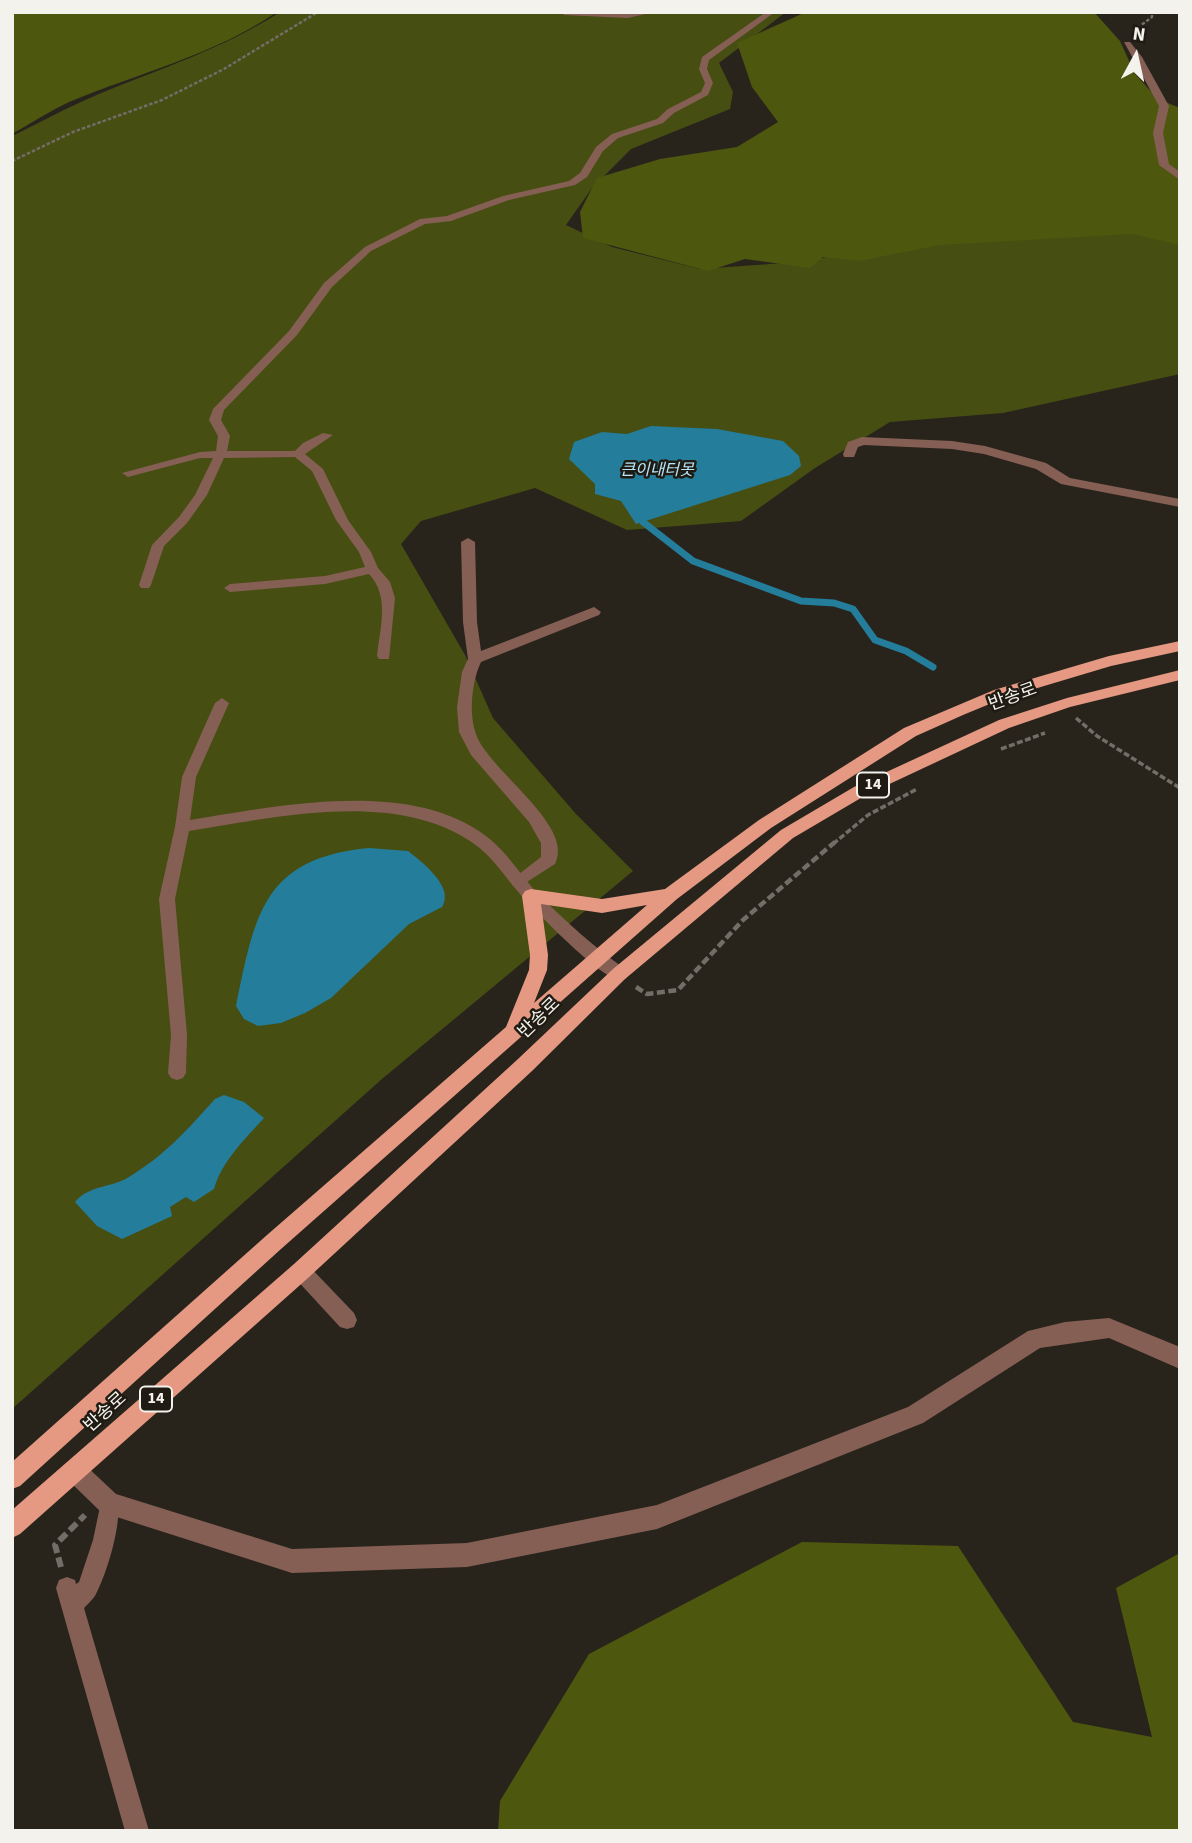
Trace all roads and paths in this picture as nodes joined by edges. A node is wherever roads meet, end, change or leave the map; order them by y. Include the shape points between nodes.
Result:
1 (318, 12) edge
2 (650, 12) edge
3 (771, 12) edge
4 (1152, 12) edge
5 (564, 13) edge
6 (1126, 44) joint
7 (12, 161) edge
8 (1180, 177) edge
9 (327, 435) dead end
10 (221, 453) junction
11 (298, 454) junction
12 (849, 454) dead end
13 (128, 472) dead end
14 (1180, 503) edge
15 (468, 542) dead end
16 (372, 569) junction
17 (145, 585) dead end
18 (230, 588) dead end
19 (594, 612) dead end
20 (1180, 646) edge
21 (384, 656) dead end
22 (475, 659) junction
23 (1180, 675) edge
24 (222, 703) dead end
25 (1066, 725) dead end
26 (1055, 729) dead end
27 (997, 751) dead end
28 (920, 788) dead end
29 (1180, 788) edge
30 (182, 827) junction
31 (519, 881) junction
32 (671, 894) junction
33 (531, 896) junction
34 (598, 959) junction
35 (619, 974) junction
36 (513, 1035) junction
37 (177, 1073) dead end
38 (301, 1271) junction
39 (347, 1320) dead end
40 (1180, 1358) edge
41 (75, 1471) junction
42 (12, 1478) edge
43 (105, 1501) junction
44 (12, 1527) edge
45 (55, 1545) dead end
46 (137, 1831) edge

1 - 7 path via 174,94
2 - 5 lane via 628,16
3 - 10 lane via 705,59 703,69 709,83 705,93 660,121 615,136 572,183 506,198 448,219 423,221 368,249 328,285 293,333 219,409 215,420 224,436
4 - 6 path
6 - 8 street via 1161,97 1164,106 1158,133 1164,165
9 - 11 lane
10 - 11 lane
10 - 13 lane
10 - 17 lane via 201,495 158,545
11 - 16 lane via 317,469
12 - 14 street via 852,444 862,441 971,448 1041,466 1066,481
15 - 22 street
16 - 18 lane via 326,580
16 - 21 lane via 384,582 389,598
19 - 22 street
20 - 32 main road, 반송로 / 14 via 1109,661 999,694 910,732 765,824
22 - 31 street via 464,707 467,732 477,751 535,817 549,843 549,860
23 - 35 main road, 반송로 / 14 via 1004,724 860,791 787,834
24 - 30 lane via 190,765
25 - 29 path via 1078,720
26 - 27 path
28 - 35 path via 868,815 799,872 743,920 678,990 647,994
30 - 31 lane via 360,806 408,809 447,820 480,839
30 - 37 lane via 167,899 179,1035
31 - 33 lane
32 - 33 main road via 602,906
32 - 34 main road, 반송로 / 14
33 - 34 lane
33 - 36 main road via 538,970
34 - 35 lane
34 - 36 main road, 반송로 / 14
35 - 38 main road, 반송로 / 14
36 - 42 main road, 반송로 / 14
38 - 39 lane
38 - 41 main road, 반송로 / 14
40 - 43 street via 1109,1328 1036,1338 915,1415 657,1517 467,1555 292,1561
41 - 43 street
41 - 44 main road, 반송로 / 14
43 - 45 path
43 - 46 lane via 104,1540 87,1589 70,1597

